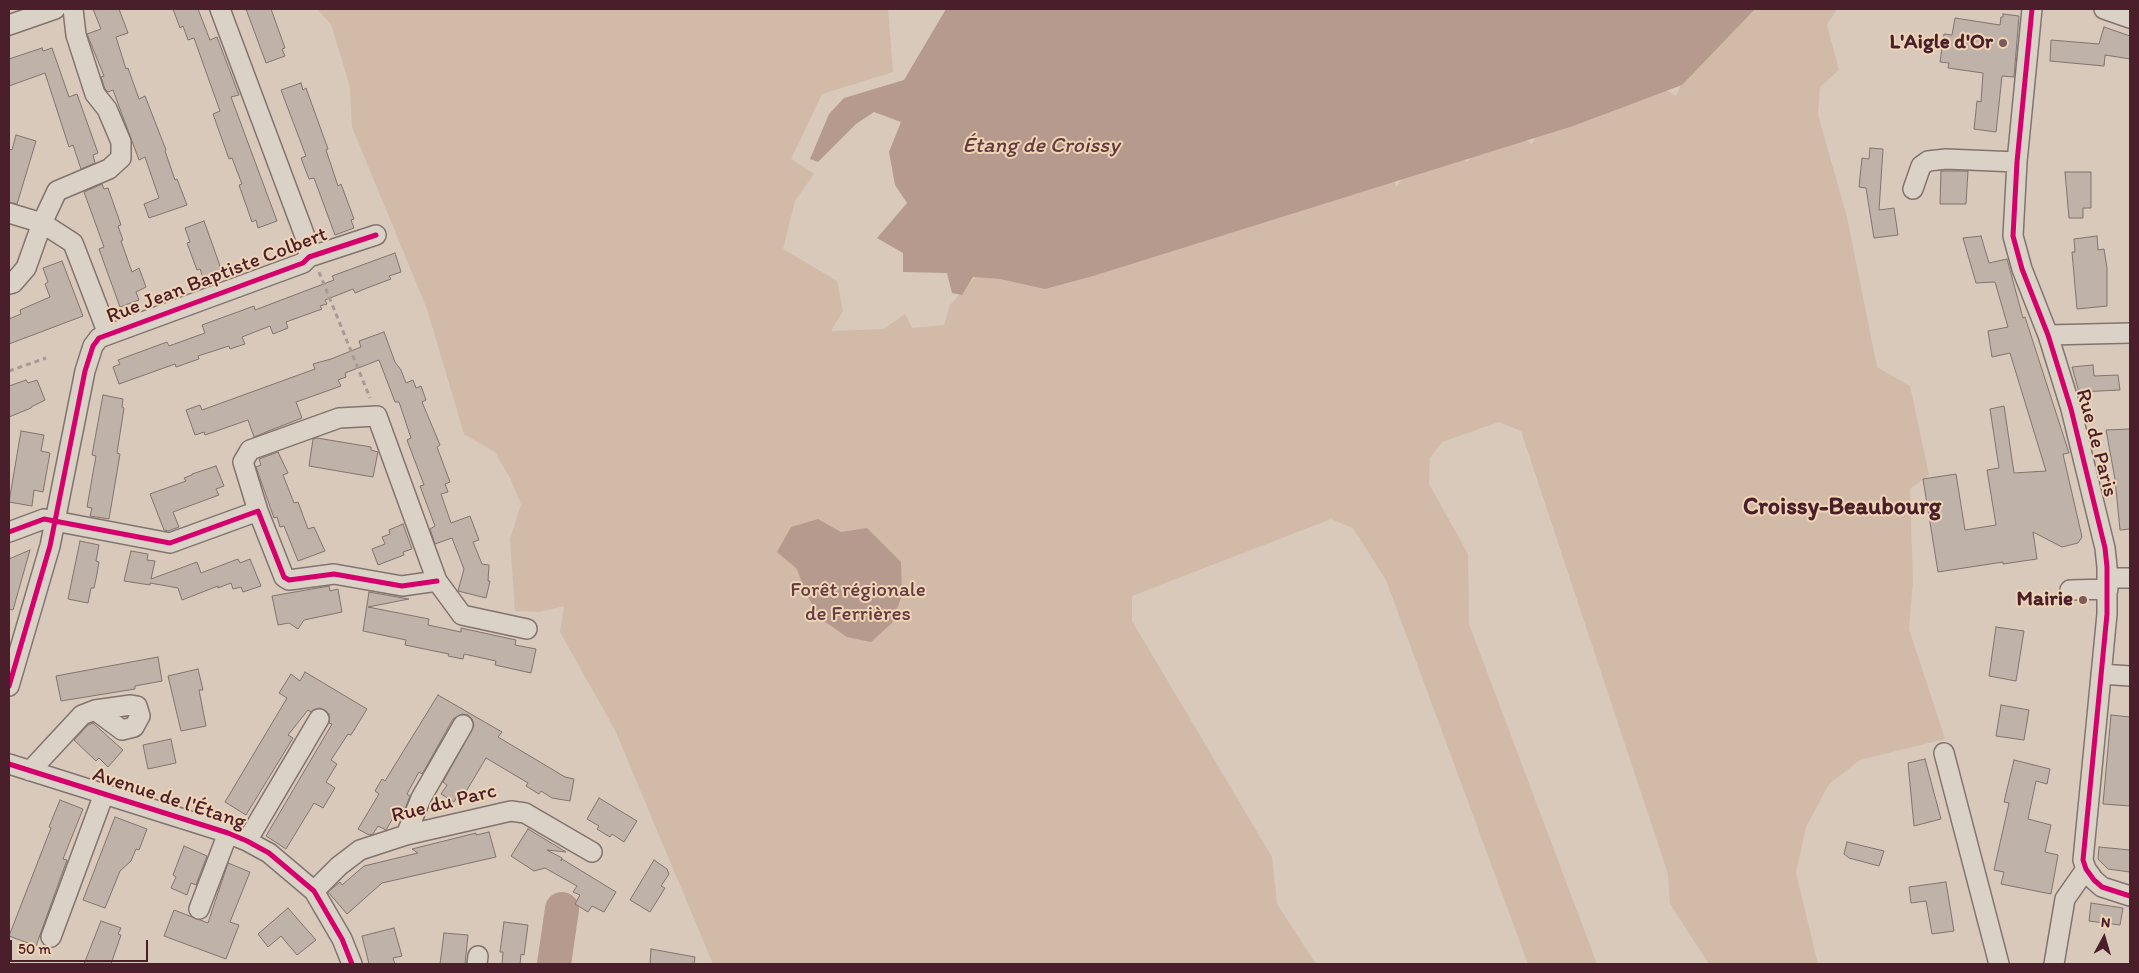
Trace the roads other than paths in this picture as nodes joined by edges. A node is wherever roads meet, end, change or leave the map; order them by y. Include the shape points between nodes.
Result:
1 (55, 9) edge
2 (73, 9) edge
3 (220, 9) edge
4 (2032, 9) edge
5 (2104, 9) edge
6 (2130, 18) edge
7 (9, 26) edge
8 (2017, 162) junction
9 (1913, 189) dead end
10 (9, 213) edge
11 (42, 223) junction
12 (376, 235) dead end
13 (308, 257) junction
14 (9, 284) edge
15 (2130, 333) edge
16 (108, 334) junction
17 (2048, 335) junction
18 (258, 511) junction
19 (55, 521) junction
20 (9, 532) edge
21 (2130, 578) edge
22 (438, 581) junction
23 (2107, 583) junction
24 (2070, 590) dead end
25 (527, 629) dead end
26 (2101, 674) junction
27 (2130, 676) edge
28 (9, 686) edge
29 (95, 710) dead end
30 (319, 719) dead end
31 (463, 725) dead end
32 (1944, 753) dead end
33 (9, 764) edge
34 (30, 771) junction
35 (104, 794) junction
36 (228, 833) junction
37 (406, 835) junction
38 (247, 841) junction
39 (592, 852) dead end
40 (2086, 869) junction
41 (314, 891) junction
42 (2130, 896) edge
43 (199, 909) dead end
44 (51, 937) dead end
45 (352, 964) edge
46 (1999, 964) edge
47 (2054, 964) edge

1 - 7 street
2 - 11 street via 76,35 95,94 108,109 121,142 121,158 109,169 58,191
3 - 13 street via 306,239
4 - 8 street, Rue de Paris
5 - 6 street
8 - 9 street via 1928,161 1921,166
8 - 17 street, Rue de Paris via 2012,236
10 - 11 street
11 - 14 street via 26,268
11 - 16 street via 73,243
12 - 13 street, Rue Jean Baptiste Colbert
13 - 16 street, Rue Jean Baptiste Colbert via 303,263
15 - 17 street
16 - 19 street, Rue Jean Baptiste Colbert via 93,346 85,371
17 - 23 street, Rue de Paris via 2079,439 2105,548
18 - 19 street via 170,543
18 - 22 street via 284,577 289,580 334,574 402,586
18 - 22 street via 243,462 250,450 339,418 377,416
19 - 20 street via 44,519
19 - 28 street, Rue Jean Baptiste Colbert
21 - 23 street
22 - 25 street via 462,615
23 - 24 street
23 - 26 street, Rue de Paris
26 - 27 street
26 - 40 street, Rue de Paris via 2084,840
29 - 34 street via 82,715
30 - 38 street
31 - 37 street via 421,798
32 - 46 street
33 - 34 street, Avenue de l'Étang
34 - 35 street, Avenue de l'Étang
35 - 36 street, Avenue de l'Étang
35 - 44 street
36 - 38 street, Avenue de l'Étang
36 - 43 street
37 - 39 street, Rue du Parc via 518,811
37 - 41 street, Rue du Parc via 360,850
38 - 41 street, Avenue de l'Étang via 269,854
40 - 42 street via 2102,888
40 - 47 street via 2065,899
41 - 45 street, Avenue de l'Étang via 342,939

